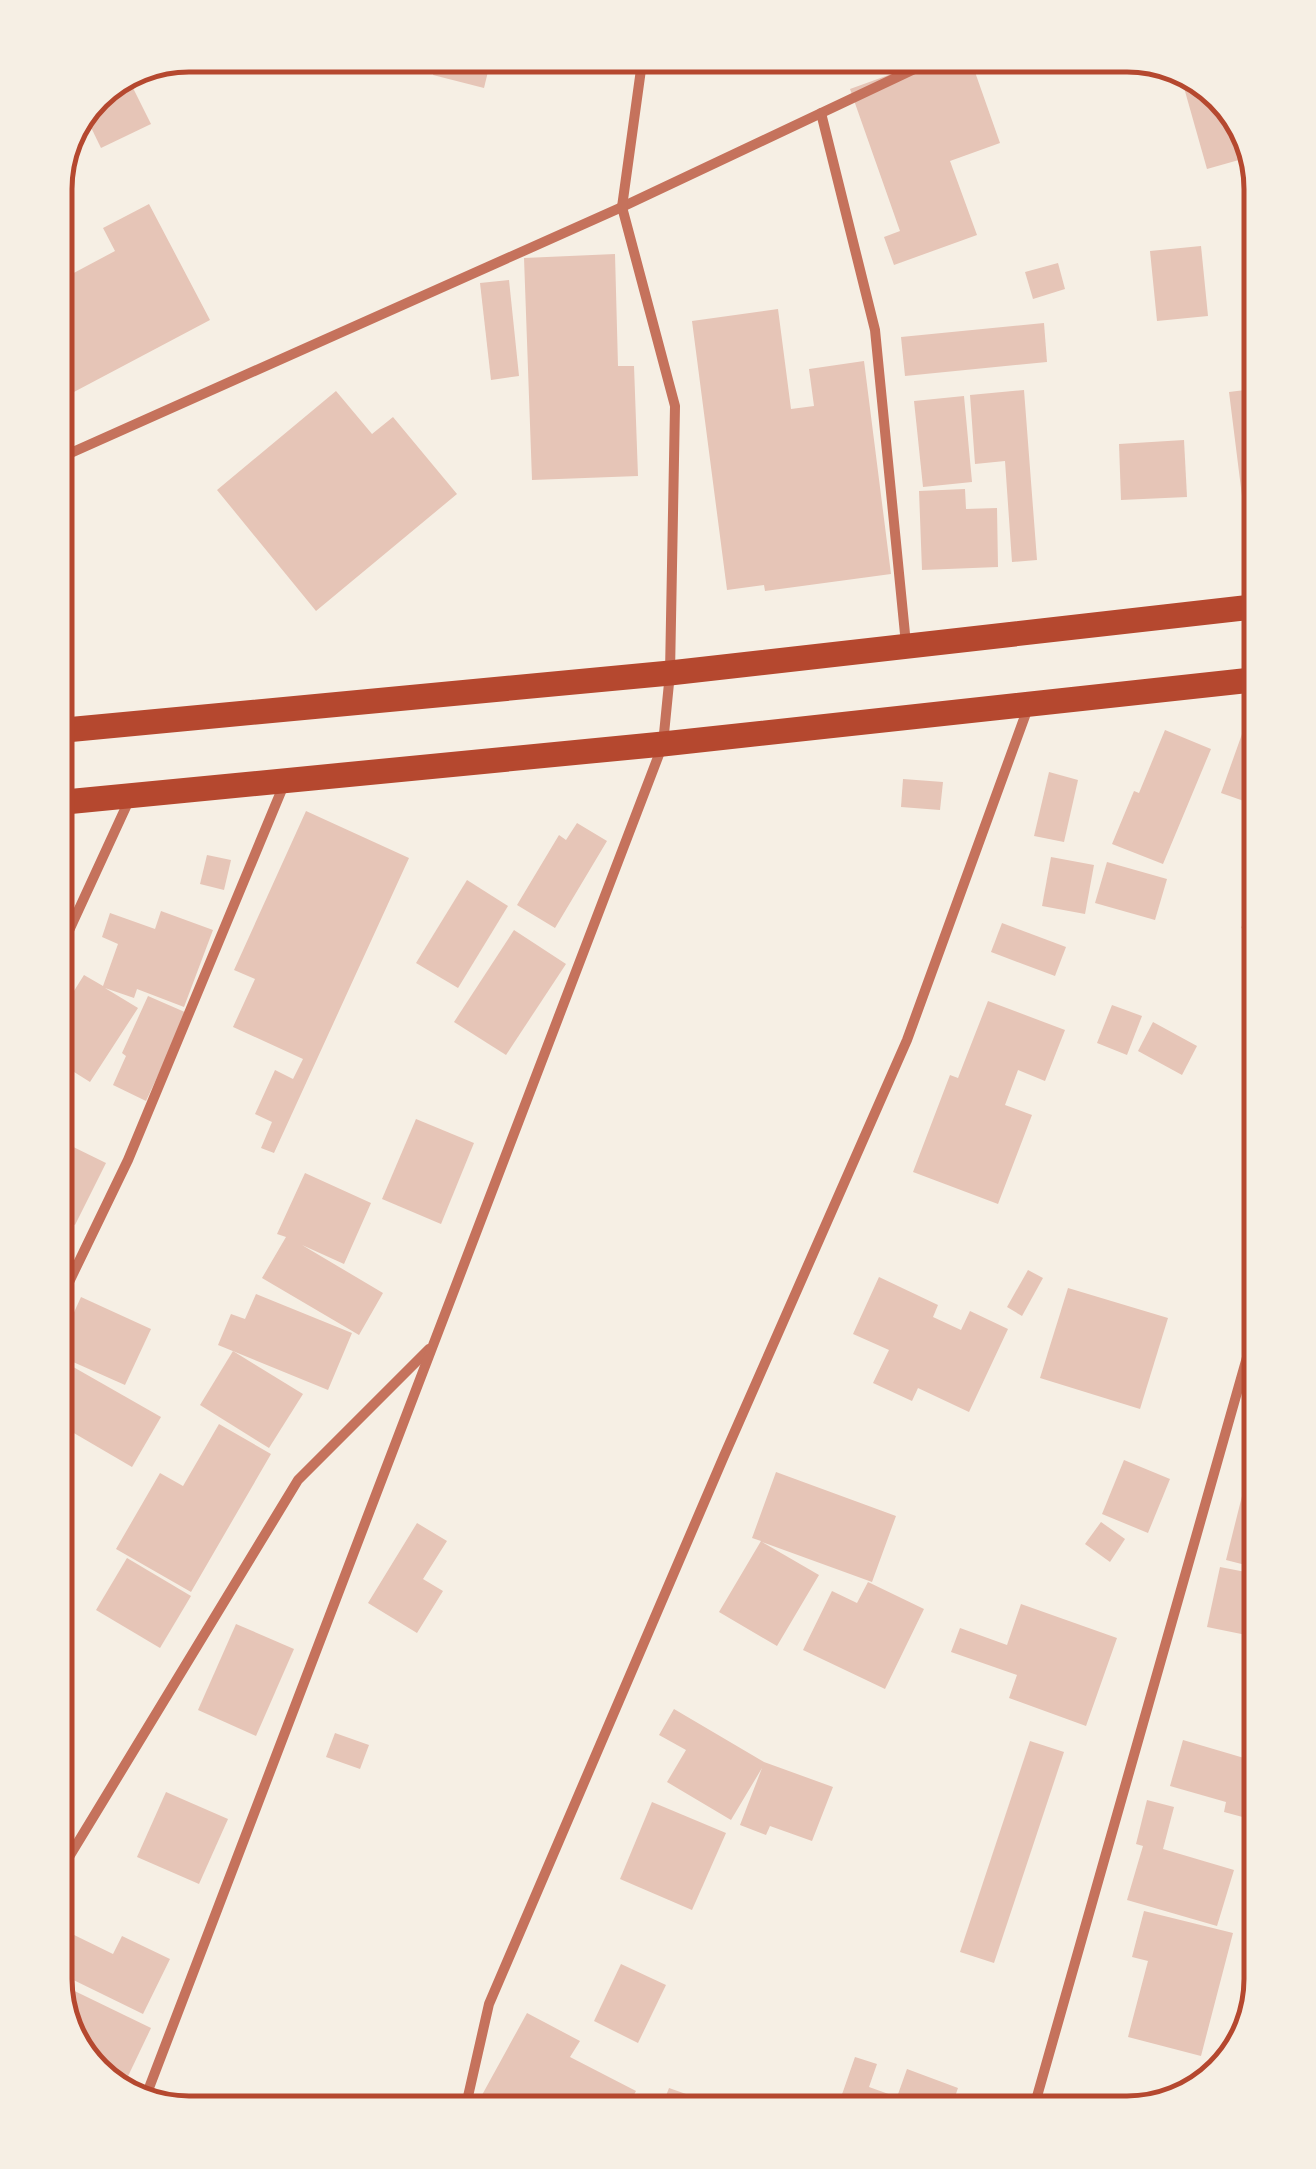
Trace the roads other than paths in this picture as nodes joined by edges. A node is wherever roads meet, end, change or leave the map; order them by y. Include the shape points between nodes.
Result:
1 (641, 72) edge
2 (906, 73) edge
3 (821, 113) junction
4 (622, 207) junction
5 (73, 452) edge
6 (1243, 608) edge
7 (906, 646) junction
8 (670, 674) junction
9 (1243, 680) edge
10 (1029, 704) junction
11 (73, 728) edge
12 (663, 744) junction
13 (286, 781) junction
14 (131, 795) junction
15 (73, 800) edge
16 (73, 922) edge
17 (73, 1274) edge
18 (433, 1344) junction
19 (1243, 1374) edge
20 (73, 1850) edge
21 (149, 2089) edge
22 (468, 2096) edge
23 (1037, 2096) edge

1 - 4 street
2 - 3 street
3 - 4 street
3 - 7 street via 875,330
4 - 5 street
4 - 8 street via 675,406
6 - 7 main road
7 - 8 main road
8 - 11 main road
8 - 12 street
9 - 10 main road
10 - 12 main road
10 - 22 street via 907,1040 490,2004
12 - 13 main road
12 - 18 street
13 - 14 main road
13 - 17 street via 128,1160
14 - 15 main road
14 - 16 street
18 - 20 street via 298,1480
18 - 21 street
19 - 23 street

